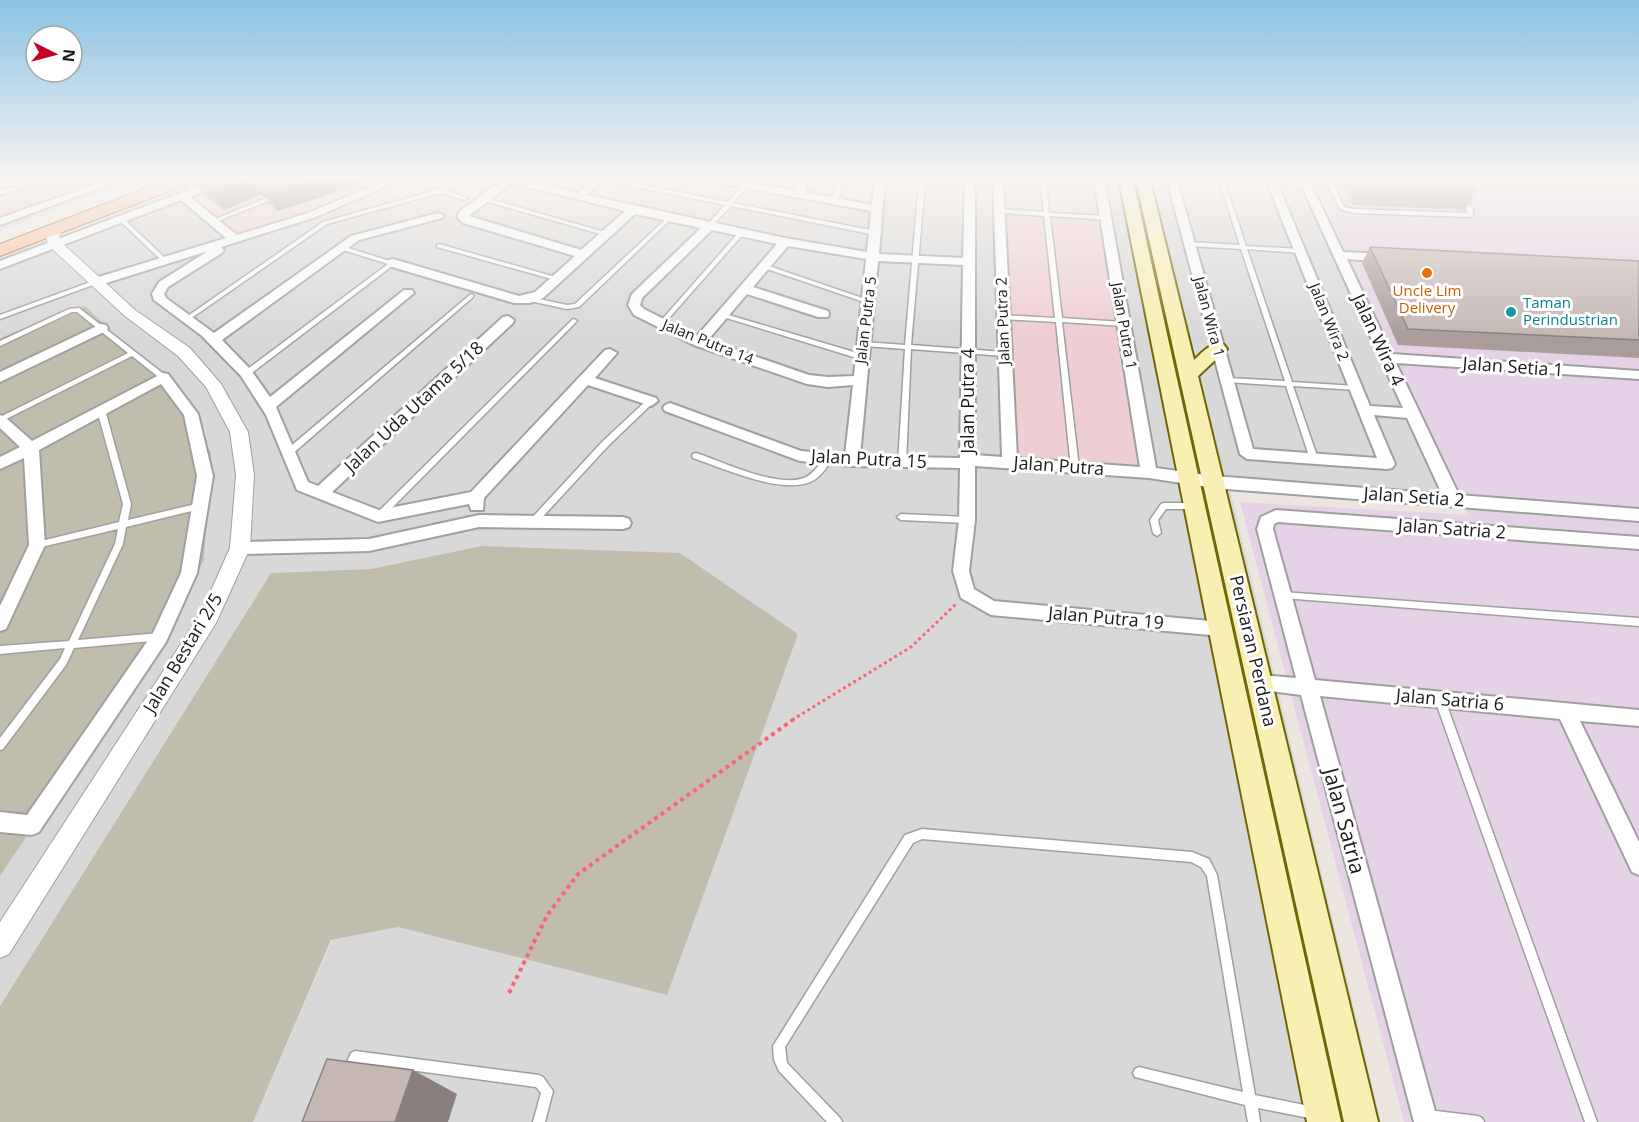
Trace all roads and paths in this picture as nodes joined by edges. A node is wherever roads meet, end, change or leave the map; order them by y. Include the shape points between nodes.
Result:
1 (23, 232) edge
2 (64, 232) edge
3 (68, 232) edge
4 (135, 232) edge
5 (227, 232) edge
6 (259, 232) edge
7 (312, 232) edge
8 (376, 232) edge
9 (506, 232) edge
10 (600, 232) edge
11 (655, 232) edge
12 (702, 232) edge
13 (742, 232) edge
14 (744, 232) edge
15 (872, 232) edge
16 (917, 232) edge
17 (969, 232) edge
18 (1000, 232) edge
19 (1050, 232) edge
20 (1108, 232) edge
21 (1144, 232) edge
22 (1147, 232) edge
23 (1187, 232) edge
24 (1239, 232) edge
25 (1297, 232) edge
26 (1323, 232) edge
27 (875, 233) joint
28 (606, 234) joint
29 (57, 235) junction
30 (235, 240) junction
31 (0, 241) edge
32 (785, 242) junction
33 (1190, 244) junction
34 (439, 246) dead end
35 (342, 248) junction
36 (1244, 248) junction
37 (0, 250) edge
38 (218, 250) dead end
39 (1300, 251) junction
40 (584, 255) junction
41 (1339, 255) junction
42 (874, 257) junction
43 (1396, 259) edge
44 (164, 260) junction
45 (915, 260) junction
46 (393, 262) junction
47 (969, 262) junction
48 (0, 265) edge
49 (763, 266) junction
50 (557, 279) junction
51 (96, 282) junction
52 (745, 288) junction
53 (408, 293) dead end
54 (471, 296) dead end
55 (530, 299) junction
56 (869, 302) junction
57 (823, 314) dead end
58 (722, 315) junction
59 (1002, 316) junction
60 (0, 317) edge
61 (188, 318) junction
62 (508, 320) dead end
63 (1058, 320) junction
64 (574, 321) dead end
65 (661, 324) junction
66 (1123, 324) junction
67 (101, 328) junction
68 (215, 339) junction
69 (699, 342) junction
70 (0, 344) edge
71 (908, 347) junction
72 (1218, 349) junction
73 (863, 351) junction
74 (969, 352) junction
75 (133, 353) junction
76 (610, 353) dead end
77 (1004, 354) junction
78 (1387, 358) junction
79 (247, 373) junction
80 (1189, 374) junction
81 (1639, 375) edge
82 (163, 377) junction
83 (0, 378) edge
84 (587, 380) junction
85 (859, 380) junction
86 (1227, 380) junction
87 (1289, 384) junction
88 (1356, 388) junction
89 (651, 401) joint
90 (268, 406) junction
91 (670, 408) dead end
92 (101, 410) junction
93 (1365, 410) junction
94 (1412, 413) junction
95 (0, 420) edge
96 (31, 448) junction
97 (288, 453) junction
98 (696, 456) dead end
99 (828, 459) junction
100 (1314, 459) junction
101 (852, 461) junction
102 (968, 462) junction
103 (902, 463) junction
104 (1010, 463) junction
105 (0, 464) edge
106 (1075, 468) junction
107 (1149, 473) junction
108 (1202, 480) junction
109 (320, 494) junction
110 (476, 497) junction
111 (1453, 500) junction
112 (200, 506) junction
113 (1196, 506) junction
114 (1639, 515) edge
115 (378, 516) junction
116 (901, 517) dead end
117 (967, 520) junction
118 (1267, 520) joint
119 (479, 521) junction
120 (533, 522) junction
121 (623, 523) dead end
122 (123, 524) junction
123 (1156, 533) dead end
124 (37, 544) junction
125 (1638, 545) edge
126 (240, 548) junction
127 (967, 593) junction
128 (1282, 595) junction
129 (1639, 622) edge
130 (0, 624) edge
131 (1221, 629) junction
132 (160, 637) junction
133 (71, 644) junction
134 (0, 650) edge
135 (1260, 683) junction
136 (1308, 687) junction
137 (1440, 699) junction
138 (1566, 711) junction
139 (1639, 718) edge
140 (0, 746) edge
141 (0, 822) edge
142 (1632, 837) edge
143 (1639, 865) edge
144 (0, 945) edge
145 (509, 993) dead end
146 (355, 1057) joint
147 (1139, 1073) dead end
148 (346, 1078) edge
149 (1250, 1100) junction
150 (1323, 1118) edge
151 (1425, 1119) edge
152 (539, 1122) edge
153 (836, 1122) edge
154 (1254, 1122) edge
155 (1361, 1122) edge
156 (1478, 1122) edge
157 (1591, 1122) edge

1 - 31 main road
2 - 29 main road
3 - 29 street
4 - 44 lane
5 - 30 street
6 - 30 street
7 - 61 lane
8 - 35 street via 355,238
9 - 40 street
10 - 28 lane
11 - 55 lane via 577,306
12 - 65 street, Jalan Putra 14 via 636,297 634,305 639,312
13 - 65 lane
14 - 32 street
15 - 27 lane
16 - 45 lane
17 - 47 street, Jalan Putra 4
18 - 59 street, Jalan Putra 2
19 - 63 lane
20 - 66 street, Jalan Putra 1
21 - 108 main road, Persiaran Perdana
22 - 80 main road, Persiaran Perdana
23 - 33 street, Jalan Wira 1
24 - 36 lane
25 - 39 street, Jalan Wira 2
26 - 41 street, Jalan Wira 4
27 - 42 street, Jalan Putra 5
28 - 40 street
29 - 37 main road
29 - 48 street
29 - 51 street, Jalan Bestari 2/5
30 - 44 street
32 - 42 street
32 - 49 street
33 - 36 lane
33 - 72 street, Jalan Wira 1
34 - 50 lane
35 - 46 lane
35 - 68 street
36 - 39 lane
36 - 87 lane
38 - 61 street via 163,285 158,294 160,300
39 - 88 street, Jalan Wira 2
40 - 50 street
41 - 43 street
41 - 78 street, Jalan Wira 4
42 - 45 street
42 - 56 street, Jalan Putra 5
44 - 51 street
45 - 47 street
45 - 71 lane
46 - 55 street via 518,300
46 - 79 lane
47 - 74 street, Jalan Putra 4
49 - 52 street
49 - 56 lane
50 - 55 street
51 - 60 lane
51 - 126 street, Jalan Bestari 2/5 via 130,313 184,352 213,384 239,432 245,475
52 - 57 street
52 - 58 street
53 - 90 street
54 - 97 lane
56 - 73 street, Jalan Putra 5
58 - 69 street
58 - 73 lane
59 - 63 lane
59 - 77 street, Jalan Putra 2
61 - 68 street
62 - 109 street, Jalan Uda Utama 5/18
63 - 66 lane
63 - 106 lane
64 - 115 lane
65 - 69 street, Jalan Putra 14
66 - 107 street, Jalan Putra 1
67 - 70 lane via 80,310 71,310
67 - 75 lane
67 - 83 street
68 - 79 street
69 - 85 street, Jalan Putra 14 via 807,379
71 - 73 lane
71 - 74 lane
71 - 103 lane
72 - 80 main road
72 - 86 street, Jalan Wira 1
73 - 85 street, Jalan Putra 5
74 - 77 lane
74 - 102 street, Jalan Putra 4
75 - 82 lane
75 - 95 lane
76 - 84 street
77 - 104 street, Jalan Putra 2
78 - 81 street, Jalan Setia 1
78 - 94 street, Jalan Wira 4
79 - 90 street
80 - 108 main road, Persiaran Perdana
82 - 92 street
82 - 112 street via 191,414 205,476
84 - 89 street
84 - 110 street
85 - 101 street, Jalan Putra 5
86 - 87 lane
86 - 100 street, Jalan Wira 1 via 1247,454
87 - 88 lane
87 - 100 lane
88 - 93 street, Jalan Wira 2
89 - 120 lane
90 - 97 street
91 - 99 street, Jalan Putra 15 via 800,456
92 - 96 street
92 - 122 lane via 128,504
93 - 94 street
93 - 100 street, Jalan Wira 2 via 1387,464
94 - 111 street, Jalan Wira 4
95 - 96 street
96 - 105 street
96 - 124 street
97 - 109 street via 302,486
98 - 99 lane via 777,482 805,481 821,471
99 - 101 street, Jalan Putra 15
101 - 103 street, Jalan Putra 15
102 - 103 street, Jalan Putra 15
102 - 104 street, Jalan Putra
102 - 117 street, Jalan Putra 4
104 - 106 street, Jalan Putra
106 - 107 street, Jalan Putra
107 - 108 street, Jalan Putra
108 - 111 street, Jalan Setia 2
108 - 113 main road, Persiaran Perdana
108 - 135 main road, Persiaran Perdana
109 - 115 street
110 - 115 street
110 - 119 street
111 - 114 street, Jalan Setia 2
112 - 122 lane
112 - 132 street via 189,573
113 - 123 lane via 1164,506 1154,520
113 - 131 main road, Persiaran Perdana
116 - 117 lane
117 - 127 street, Jalan Putra 4 via 961,571
118 - 125 street, Jalan Satria 2 via 1276,516
118 - 128 street, Jalan Satria via 1265,529
119 - 120 street
119 - 126 street via 369,545
120 - 121 street
122 - 124 lane
122 - 133 lane via 119,544
124 - 130 street
126 - 144 street, Jalan Bestari 2/5 via 209,617
127 - 131 street, Jalan Putra 19 via 992,608
127 - 145 path via 911,647 807,709 578,874 548,914
128 - 129 lane
128 - 136 street, Jalan Satria
131 - 150 main road, Persiaran Perdana
132 - 133 lane
132 - 141 street via 32,825
133 - 134 lane
133 - 140 lane via 63,662
135 - 136 street, Jalan Satria 6
135 - 155 main road, Persiaran Perdana
136 - 137 street, Jalan Satria 6
136 - 151 street, Jalan Satria
137 - 138 street, Jalan Satria 6
137 - 157 lane
138 - 139 street, Jalan Satria 6
138 - 142 street
142 - 143 street
146 - 148 lane
146 - 152 lane via 539,1081 547,1091
147 - 149 lane
149 - 150 lane
149 - 153 lane via 1212,875 1204,863 1192,857 922,834 909,839 779,1046 783,1067
149 - 154 lane
151 - 156 lane

